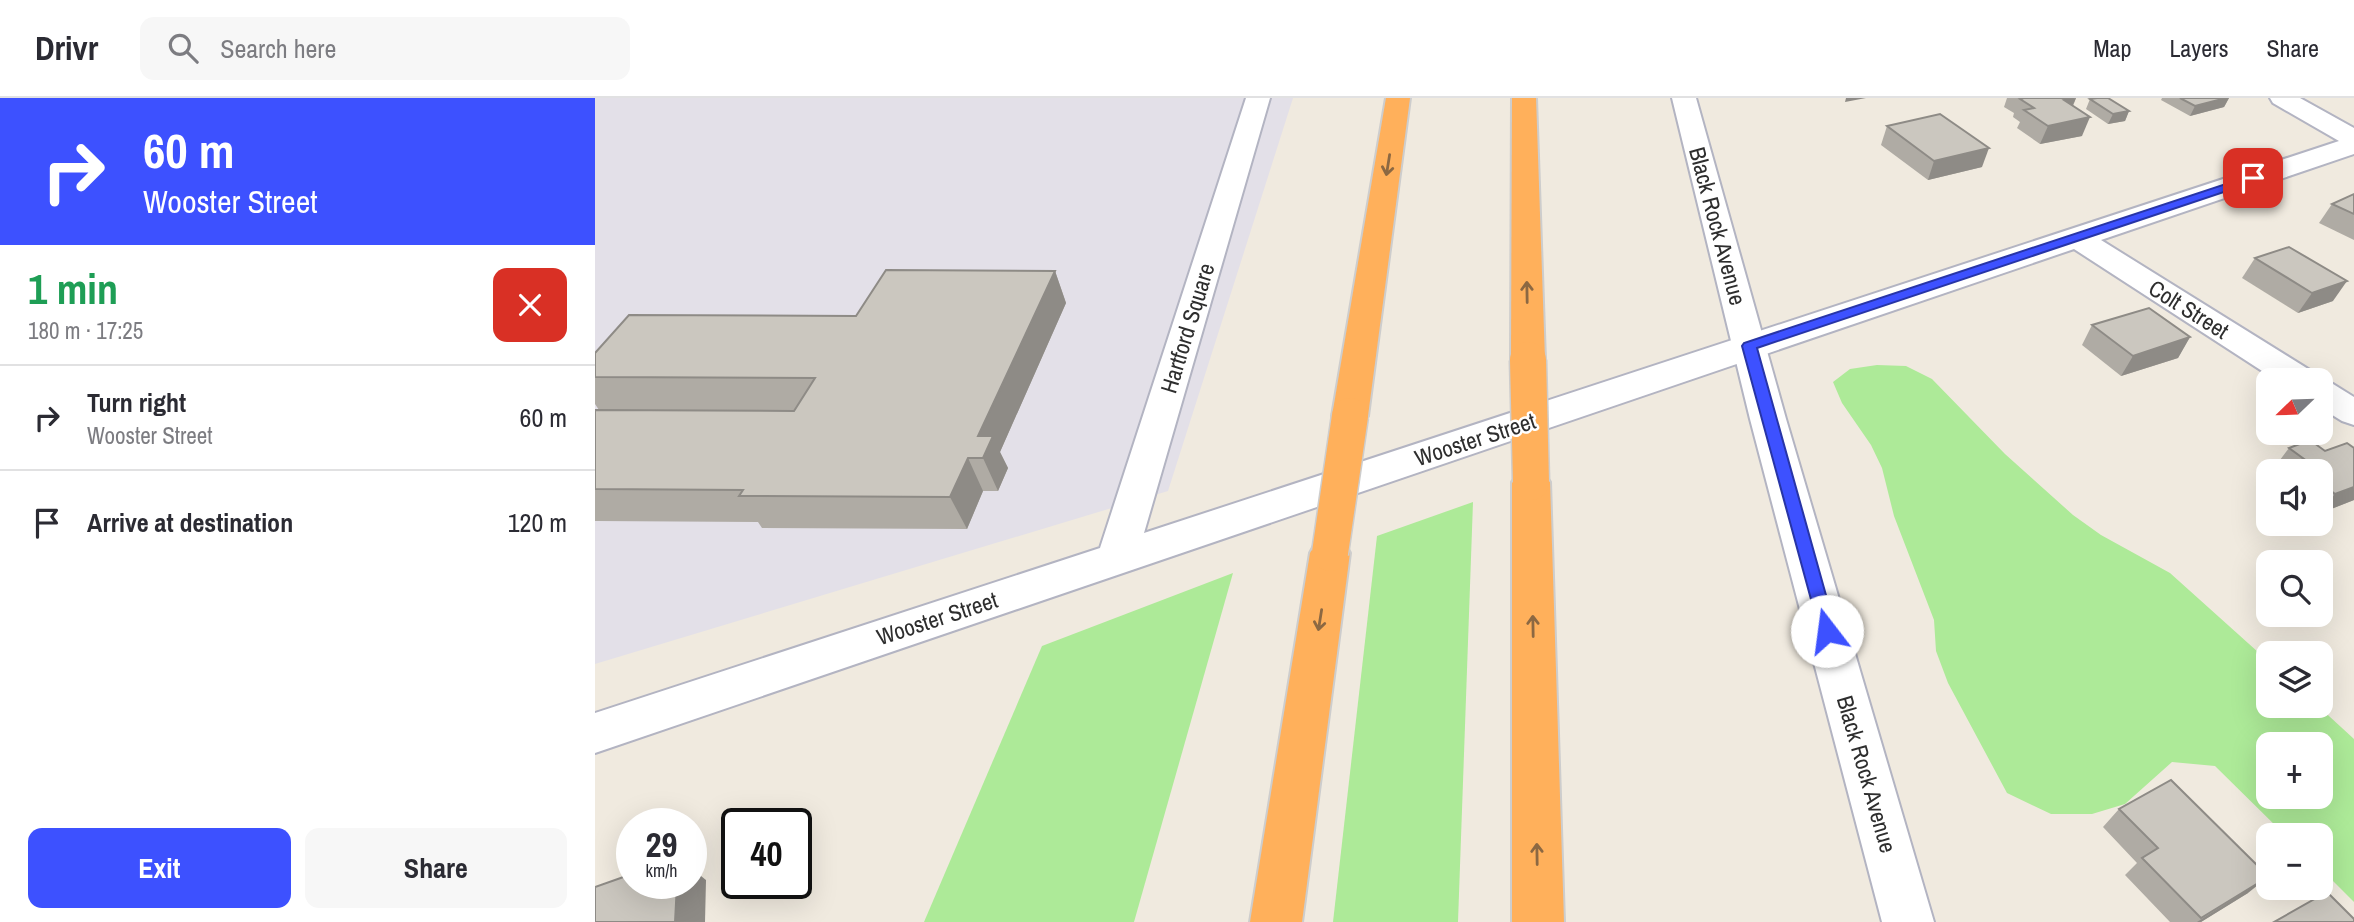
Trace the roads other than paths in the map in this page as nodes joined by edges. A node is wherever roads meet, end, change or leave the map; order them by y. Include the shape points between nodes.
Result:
1 (1258, 98) edge
2 (1398, 98) edge
3 (1524, 98) edge
4 (1684, 98) edge
5 (2282, 98) edge
6 (2354, 139) edge
7 (2354, 145) edge
8 (2077, 238) junction
9 (1749, 346) junction
10 (2282, 368) edge
11 (2333, 400) edge
12 (2354, 413) edge
13 (1116, 559) junction
14 (595, 733) edge
15 (1296, 776) junction
16 (1250, 922) edge
17 (1276, 922) edge
18 (1538, 922) edge
19 (1908, 922) edge

1 - 13 street, Hartford Square
2 -> 15 highway, bridge
18 -> 3 highway, bridge
4 - 9 street, Black Rock Avenue
5 - 6 street
7 - 8 street, Wooster Street
8 - 9 street, Wooster Street
8 - 10 street, Colt Street
9 - 13 street, Wooster Street
9 - 19 street, Black Rock Avenue
11 - 12 street
13 - 14 street, Wooster Street
15 - 16 highway
15 - 17 highway

